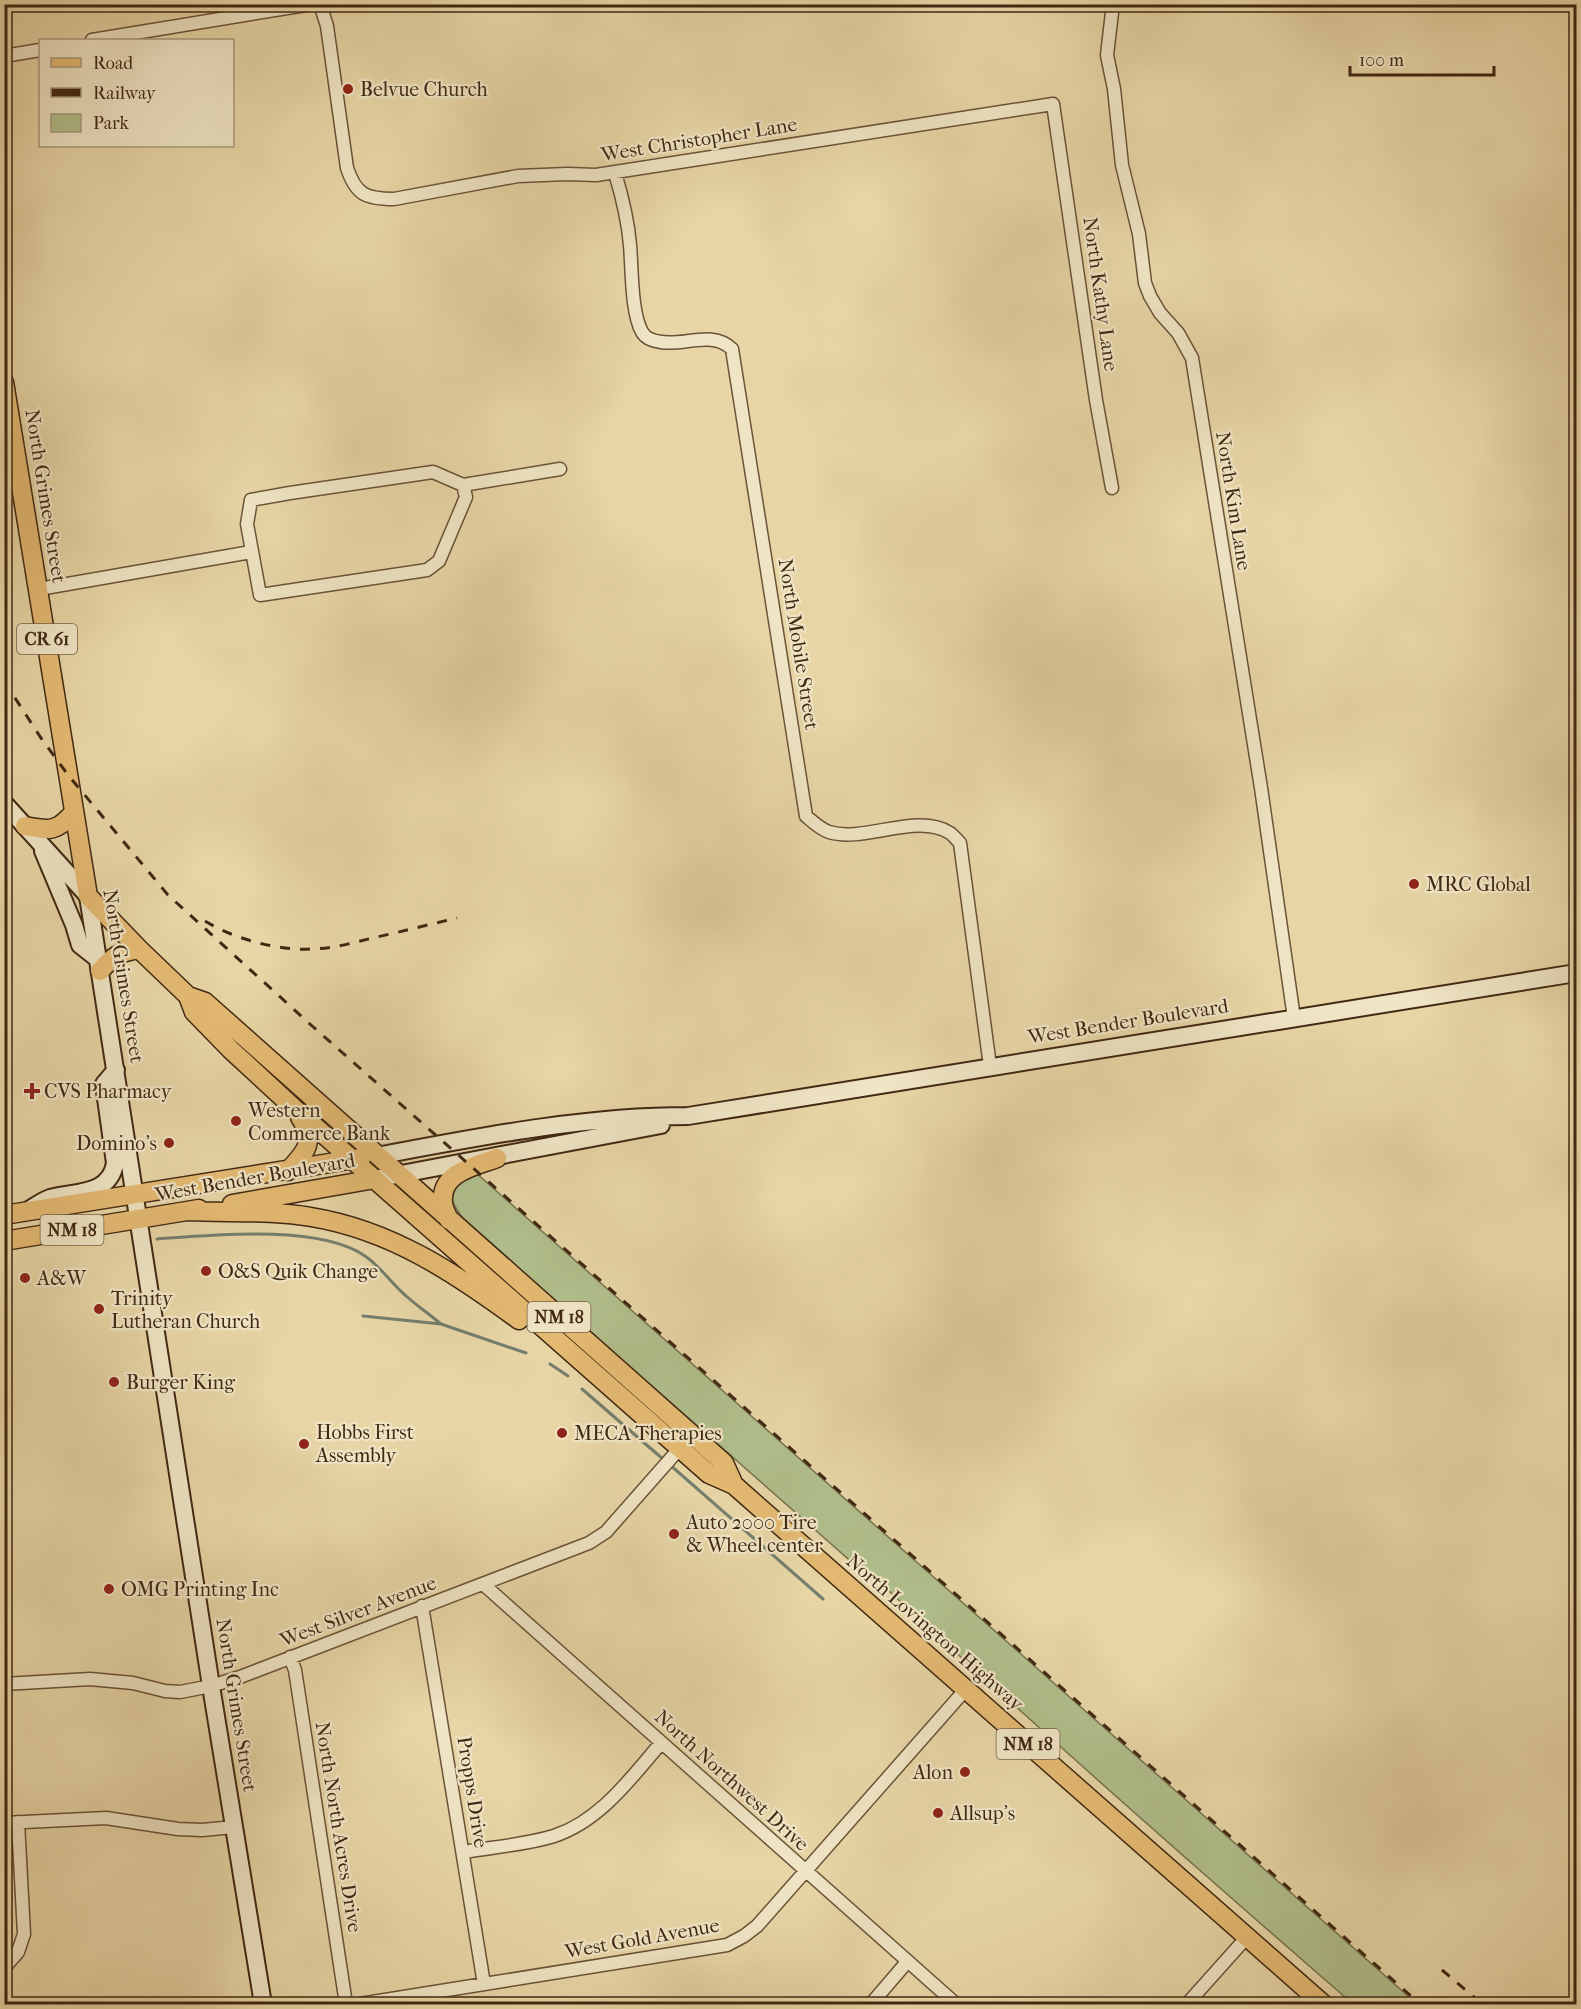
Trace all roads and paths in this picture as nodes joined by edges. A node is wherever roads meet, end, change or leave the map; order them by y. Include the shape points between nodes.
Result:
1 (320, 4) edge
2 (1113, 4) edge
3 (308, 5) edge
4 (98, 39) edge
5 (39, 50) edge
6 (4, 56) edge
7 (1053, 104) joint
8 (615, 173) junction
9 (4, 382) edge
10 (560, 470) dead end
11 (463, 485) junction
12 (1112, 489) dead end
13 (251, 552) junction
14 (39, 588) junction
15 (4, 803) edge
16 (74, 812) junction
17 (25, 826) junction
18 (39, 842) junction
19 (88, 896) junction
20 (139, 949) junction
21 (99, 966) junction
22 (1576, 973) edge
23 (188, 996) junction
24 (1294, 1018) junction
25 (990, 1066) junction
26 (116, 1070) junction
27 (296, 1110) junction
28 (688, 1116) junction
29 (376, 1156) junction
30 (497, 1158) junction
31 (353, 1160) junction
32 (288, 1171) junction
33 (398, 1175) junction
34 (375, 1179) junction
35 (136, 1196) junction
36 (26, 1211) junction
37 (188, 1211) junction
38 (4, 1215) edge
39 (140, 1220) junction
40 (449, 1220) junction
41 (4, 1241) edge
42 (558, 1340) junction
43 (680, 1448) junction
44 (734, 1485) junction
45 (483, 1584) junction
46 (422, 1606) junction
47 (290, 1657) junction
48 (4, 1684) edge
49 (211, 1686) junction
50 (966, 1689) junction
51 (662, 1743) junction
52 (18, 1822) junction
53 (4, 1823) edge
54 (234, 1827) junction
55 (463, 1852) junction
56 (805, 1872) junction
57 (1247, 1937) junction
58 (907, 1962) junction
59 (4, 1968) edge
60 (484, 1984) junction
61 (262, 2004) edge
62 (346, 2004) edge
63 (360, 2004) edge
64 (871, 2004) edge
65 (956, 2004) edge
66 (1187, 2004) edge
67 (1323, 2004) edge

1 - 8 street, West Christopher Lane via 327,26 346,168 362,194 394,199 518,176
2 - 24 street, North Kim Lane via 1107,55 1122,165 1148,290 1192,358
3 - 4 street
5 - 6 street
7 - 8 street, West Christopher Lane
7 - 12 street, North Kathy Lane
8 - 25 street, North Mobile Street via 630,243 635,307 642,332 651,341 667,343 702,339 725,342 735,359 806,816 831,832 848,834 912,826 950,833 960,843
9 - 14 main road, North Grimes Street / CR 61
10 - 11 street
11 - 13 street via 433,472 251,500 247,524
11 - 13 street via 465,496 446,546 439,561 427,570 260,595
13 - 14 street
14 - 16 main road, North Grimes Street / CR 61
15 - 17 main road
16 - 17 main road via 56,829
16 - 19 main road, North Grimes Street / CR 61
17 - 18 main road
18 - 19 main road
18 - 21 main road via 80,945
19 - 20 main road
19 - 21 main road, North Grimes Street / CR 61
20 - 21 main road via 122,952
20 - 23 main road
21 - 26 main road, North Grimes Street / CR 61
22 - 24 main road, West Bender Boulevard
23 - 27 main road, North Lovington Highway via 194,1012
23 - 29 main road, North Lovington Highway via 205,1002
24 - 25 main road, West Bender Boulevard
25 - 28 main road, West Bender Boulevard
26 - 35 main road, North Grimes Street / CR 61
26 - 36 main road via 104,1084 115,1163 109,1180 92,1190 48,1199
27 - 31 main road, North Lovington Highway
27 - 32 main road via 309,1138 305,1153
28 - 29 main road, West Bender Boulevard via 552,1126
28 - 30 main road, West Bender Boulevard
29 - 31 main road, West Bender Boulevard / NM 18
29 - 33 main road, North Lovington Highway / NM 18
30 - 33 main road, West Bender Boulevard
30 - 40 main road via 450,1178 442,1201
31 - 32 main road, West Bender Boulevard / NM 18
31 - 34 main road, North Lovington Highway
32 - 35 main road, West Bender Boulevard / NM 18
33 - 34 main road, West Bender Boulevard
33 - 40 main road, North Lovington Highway / NM 18
34 - 37 main road, West Bender Boulevard / NM 18
34 - 42 main road, North Lovington Highway / NM 18
35 - 36 main road, West Bender Boulevard / NM 18
35 - 39 main road, North Grimes Street / CR 61
36 - 38 main road, West Bender Boulevard / NM 18
37 - 39 main road, West Bender Boulevard / NM 18
37 - 42 main road via 285,1214 365,1230 425,1256 536,1333
39 - 41 main road, West Bender Boulevard / NM 18
39 - 49 main road, North Grimes Street / CR 61
40 - 44 main road, North Lovington Highway / NM 18 via 724,1463
42 - 43 main road, North Lovington Highway / NM 18
43 - 44 main road, North Lovington Highway / NM 18 via 709,1474
43 - 45 street, West Silver Avenue via 606,1532 589,1543
44 - 50 main road, North Lovington Highway / NM 18
45 - 46 street, West Silver Avenue
45 - 51 street, North Northwest Drive
46 - 47 street, West Silver Avenue
46 - 55 street, Propps Drive
47 - 49 street, West Silver Avenue
47 - 62 street, North North Acres Drive via 302,1709
48 - 49 street, West Silver Avenue via 90,1679 173,1691
49 - 54 main road, North Grimes Street / CR 61
50 - 56 street, West Gold Avenue
50 - 57 main road, North Lovington Highway / NM 18
51 - 55 street via 605,1806 583,1822 555,1836
51 - 56 street, North Northwest Drive
52 - 53 street
52 - 54 street via 106,1818 178,1829
52 - 59 street via 24,1934 18,1952
54 - 61 main road, North Grimes Street / CR 61
55 - 60 street, Propps Drive
56 - 58 street, North Northwest Drive
56 - 60 street, West Gold Avenue via 757,1926 727,1945
57 - 66 street
57 - 67 main road, North Lovington Highway / NM 18
58 - 64 street
58 - 65 street, North Northwest Drive
60 - 63 street, West Gold Avenue

